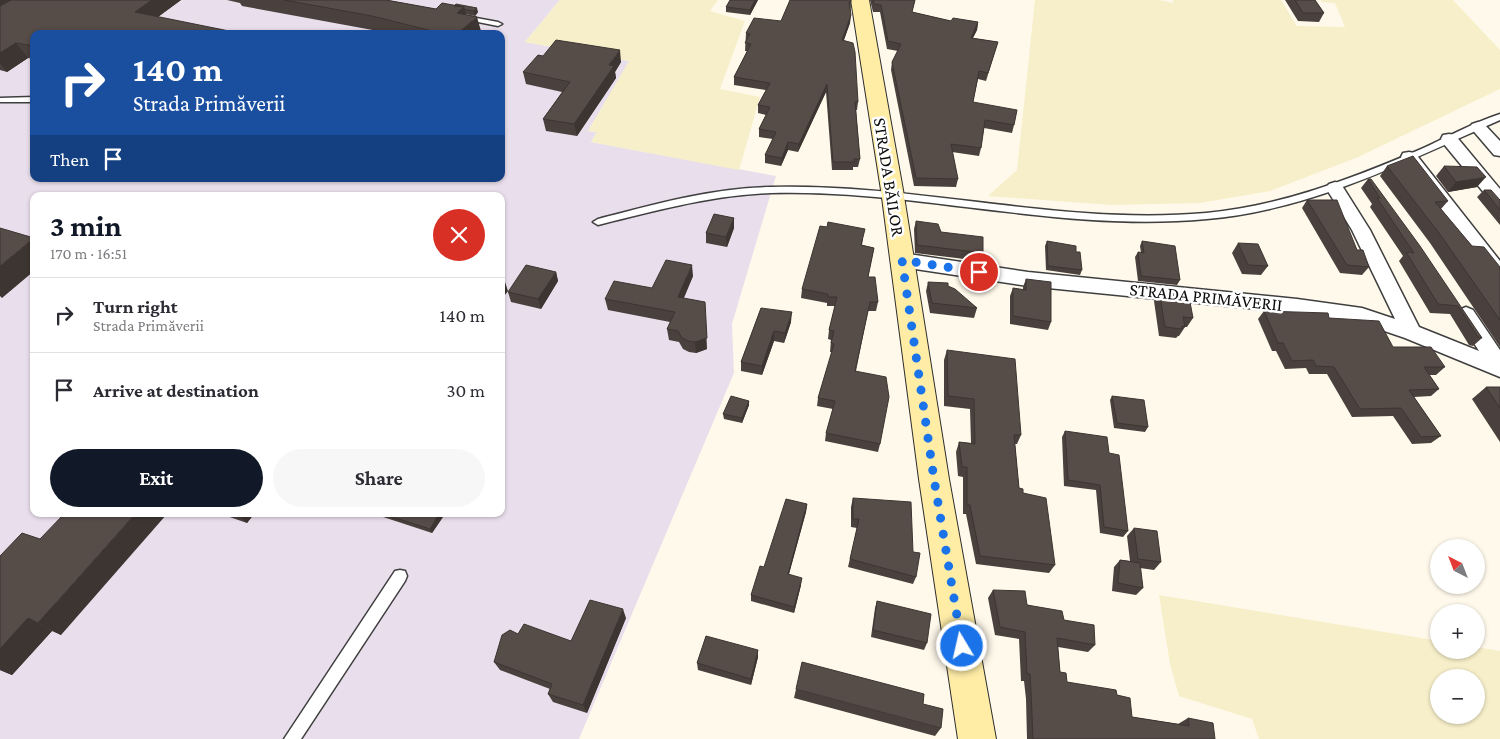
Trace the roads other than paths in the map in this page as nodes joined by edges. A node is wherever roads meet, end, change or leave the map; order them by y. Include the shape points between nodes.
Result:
1 (860, 0) edge
2 (459, 16) edge
3 (498, 24) dead end
4 (30, 99) edge
5 (0, 100) edge
6 (1500, 117) edge
7 (1478, 127) junction
8 (1449, 139) junction
9 (1500, 151) edge
10 (1409, 157) junction
11 (1335, 188) junction
12 (893, 196) junction
13 (1500, 201) edge
14 (598, 222) dead end
15 (902, 260) junction
16 (1500, 274) edge
17 (1457, 302) edge
18 (1412, 332) junction
19 (1500, 368) edge
20 (400, 576) dead end
21 (292, 739) edge
22 (977, 739) edge

1 - 12 street, STRADA BĂILOR
2 - 3 lane
4 - 5 lane
6 - 7 lane
7 - 8 lane
7 - 9 street
8 - 10 lane
8 - 13 street
10 - 11 lane via 1373,183
10 - 16 street
11 - 12 lane via 1238,212 1144,218 1058,215
11 - 18 street via 1361,230
12 - 14 lane via 826,191 743,192
12 - 15 street, STRADA BĂILOR
15 - 18 street, STRADA PRIMĂVERII via 1028,279 1297,306 1362,316
15 - 22 street, STRADA BĂILOR
17 - 19 street
18 - 19 street, STRADA PRIMĂVERII
20 - 21 lane

